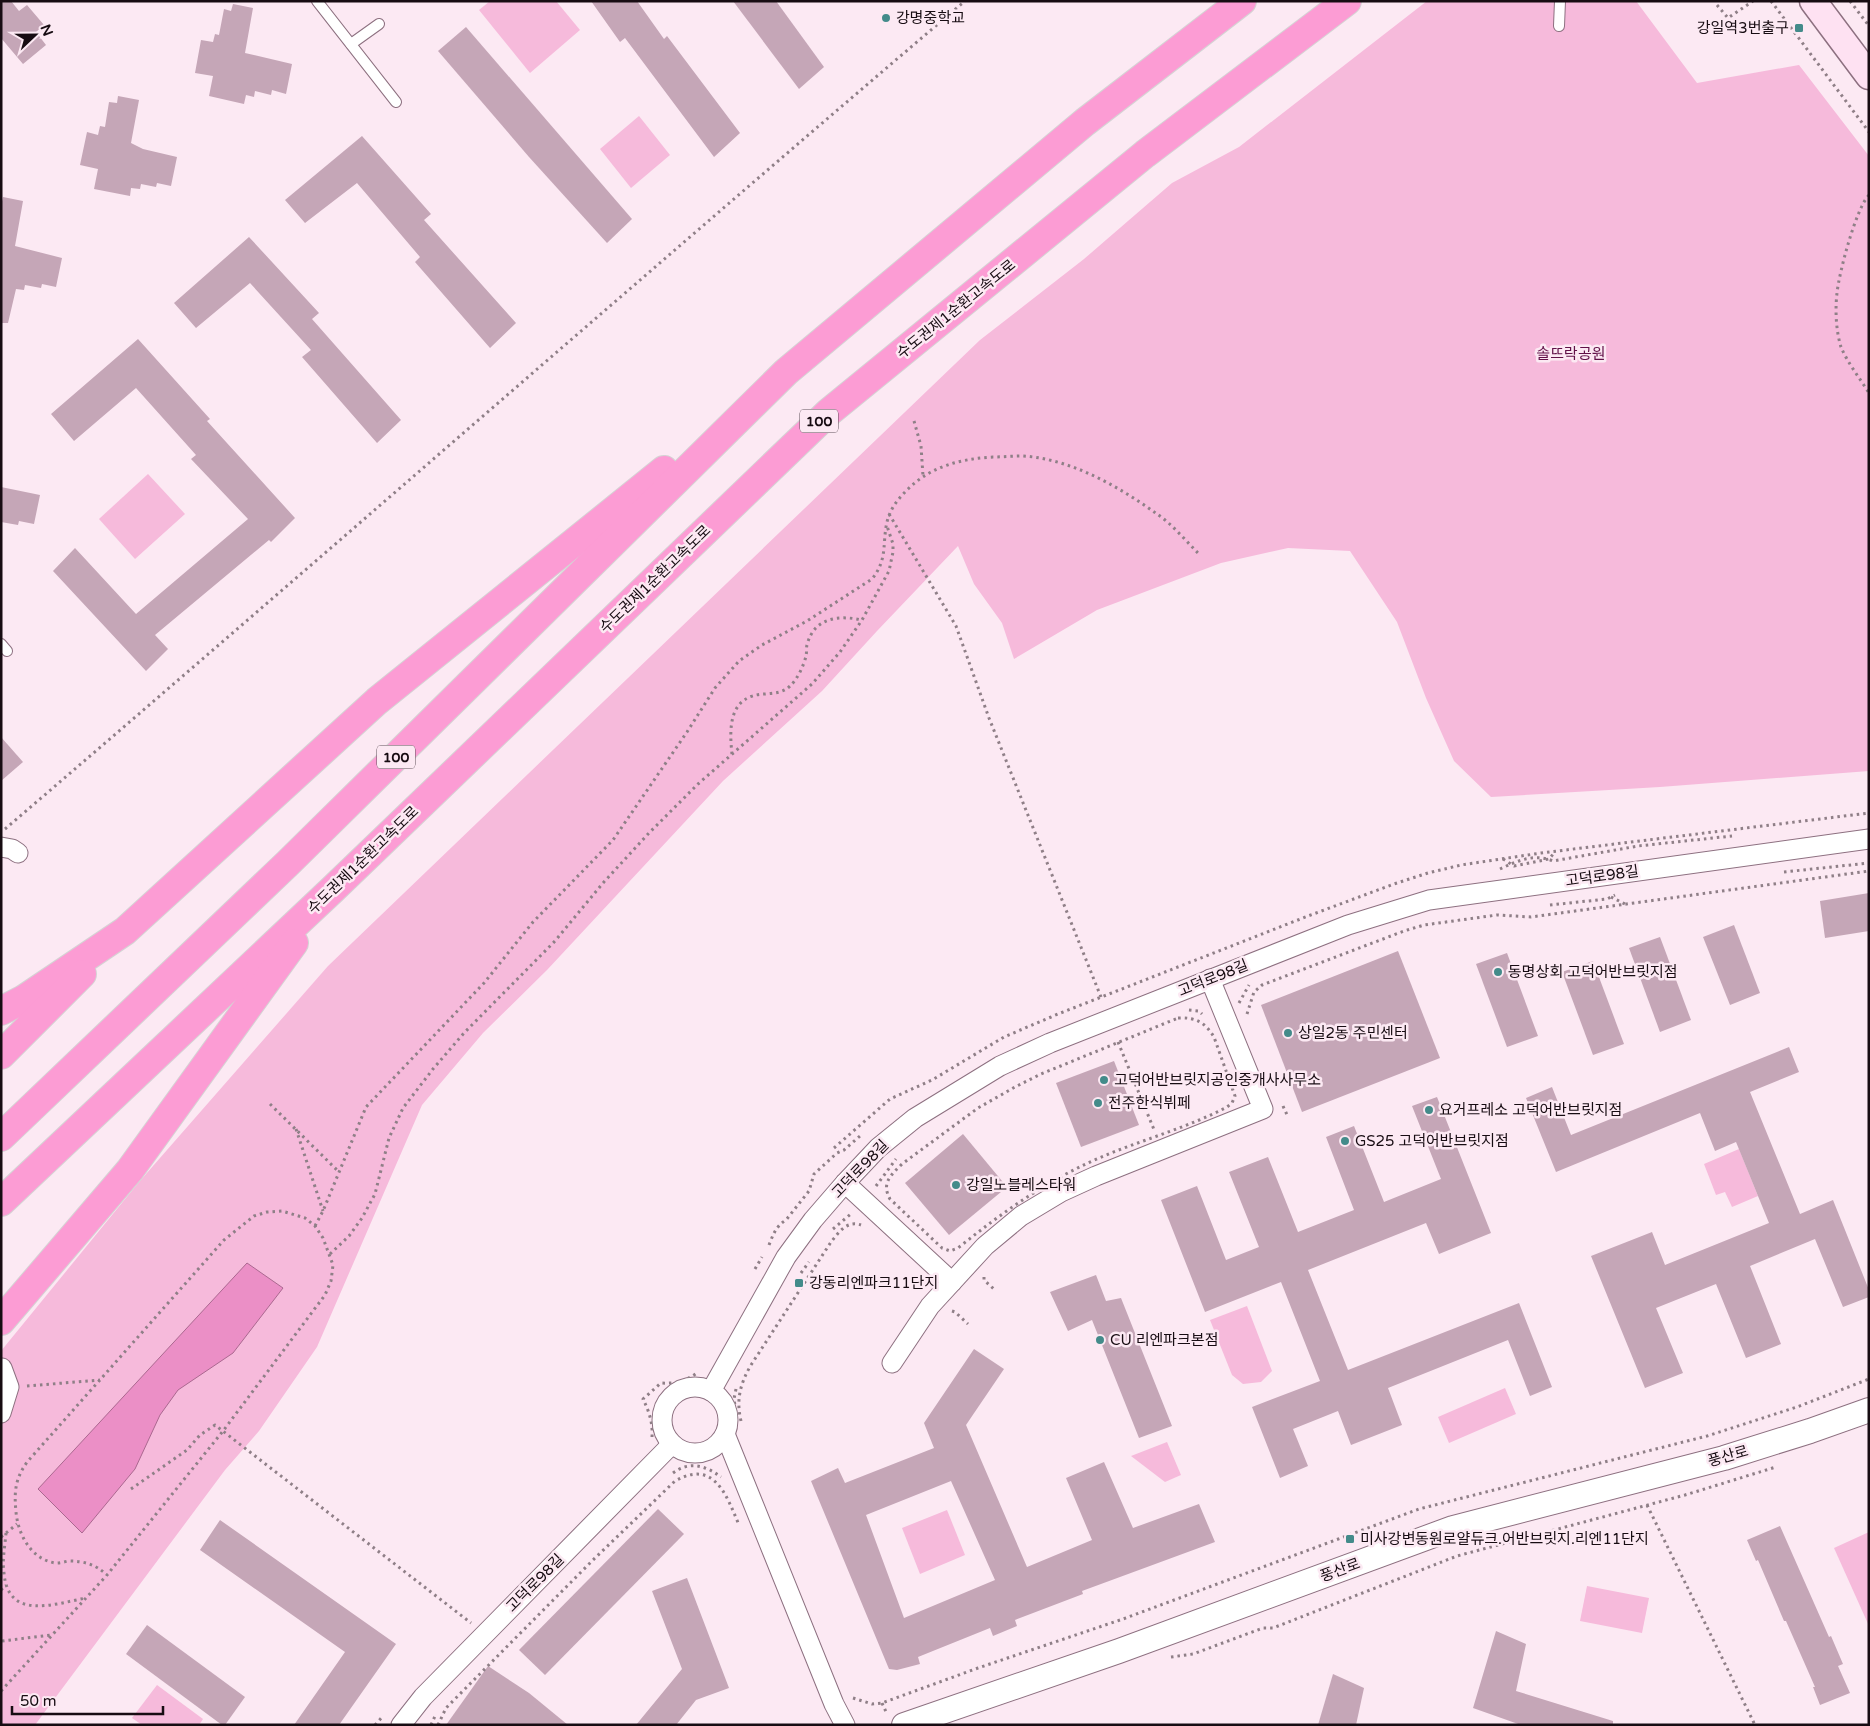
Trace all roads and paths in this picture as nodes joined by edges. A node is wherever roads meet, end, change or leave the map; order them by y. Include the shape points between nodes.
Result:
1 (317, 1) edge
2 (965, 1) edge
3 (1242, 1) edge
4 (1347, 1) edge
5 (1560, 1) edge
6 (1754, 1) edge
7 (1771, 1) edge
8 (1813, 1) edge
9 (1850, 1) edge
10 (1717, 5) dead end
11 (379, 24) dead end
12 (1559, 26) dead end
13 (1869, 26) edge
14 (351, 44) junction
15 (1869, 76) edge
16 (396, 102) dead end
17 (1869, 132) edge
18 (1869, 195) edge
19 (786, 372) junction
20 (1869, 394) edge
21 (914, 421) dead end
22 (924, 476) junction
23 (889, 514) junction
24 (886, 523) junction
25 (1198, 553) dead end
26 (862, 620) junction
27 (732, 754) junction
28 (1869, 839) edge
29 (7, 849) edge
30 (1556, 852) dead end
31 (1502, 859) dead end
32 (1869, 863) edge
33 (1869, 870) edge
34 (1801, 871) junction
35 (1783, 872) dead end
36 (1802, 881) junction
37 (333, 889) junction
38 (1617, 894) dead end
39 (1612, 897) junction
40 (1626, 904) junction
41 (1548, 905) dead end
42 (125, 931) junction
43 (1210, 979) junction
44 (1255, 981) dead end
45 (1101, 997) dead end
46 (1241, 1003) dead end
47 (1180, 1009) dead end
48 (1, 1012) edge
49 (1206, 1017) dead end
50 (1249, 1023) dead end
51 (1118, 1042) junction
52 (1, 1055) edge
53 (1280, 1098) dead end
54 (270, 1104) dead end
55 (1288, 1117) dead end
56 (296, 1129) junction
57 (1156, 1136) junction
58 (1, 1137) edge
59 (844, 1150) dead end
60 (900, 1154) dead end
61 (339, 1172) junction
62 (812, 1181) dead end
63 (845, 1183) junction
64 (878, 1185) dead end
65 (1, 1202) edge
66 (323, 1211) junction
67 (848, 1218) dead end
68 (315, 1226) junction
69 (864, 1226) dead end
70 (828, 1234) dead end
71 (330, 1254) junction
72 (814, 1254) dead end
73 (984, 1270) dead end
74 (798, 1278) dead end
75 (952, 1282) junction
76 (996, 1291) dead end
77 (1, 1321) edge
78 (747, 1362) dead end
79 (892, 1363) dead end
80 (2, 1368) edge
81 (100, 1380) junction
82 (661, 1384) dead end
83 (8, 1387) junction
84 (711, 1391) junction
85 (1869, 1410) edge
86 (1, 1413) edge
87 (734, 1426) junction
88 (223, 1431) junction
89 (652, 1439) dead end
90 (672, 1444) junction
91 (1777, 1466) dead end
92 (714, 1472) dead end
93 (670, 1475) dead end
94 (131, 1489) dead end
95 (1647, 1505) junction
96 (17, 1524) junction
97 (739, 1525) dead end
98 (6, 1534) junction
99 (1, 1537) edge
100 (107, 1575) junction
101 (6, 1585) junction
102 (1, 1590) edge
103 (86, 1598) junction
104 (467, 1621) dead end
105 (1272, 1628) dead end
106 (52, 1635) junction
107 (2, 1640) edge
108 (1, 1691) edge
109 (851, 1697) dead end
110 (882, 1703) dead end
111 (401, 1725) edge
112 (438, 1725) edge
113 (845, 1725) edge
114 (904, 1725) edge
115 (1755, 1725) edge

1 - 14 lane
2 - 29 path via 5,829
3 - 19 highway, 100 via 1085,122
4 - 37 highway, 수도권제1순환고속도로 / 100 via 1146,154 829,412
5 - 12 lane
6 - 10 path via 1728,18
7 - 17 path
8 - 15 main road
9 - 13 path
11 - 14 lane
14 - 16 lane
18 - 20 path via 1864,199 1853,226 1837,293 1836,320 1842,347
19 - 42 highway via 377,701
19 - 58 highway, 100 via 288,863
21 - 22 path
22 - 23 path via 907,490
22 - 25 path via 946,464 976,458 1023,456 1065,464 1109,484 1158,514
23 - 24 path
23 - 45 path via 956,626
24 - 26 path via 893,544 892,563
24 - 61 path via 880,570 872,579 822,612 739,661 715,688 613,840 533,922 484,983 366,1107
26 - 27 path via 812,684
26 - 27 path via 837,617 818,625 811,634 803,666 791,686 783,692 750,696 739,704 732,716
27 - 71 path via 649,834 555,941 433,1069 403,1108 389,1138 375,1194 362,1218
28 - 43 street, 고덕로98길 via 1429,900 1348,925
30 - 31 path via 1549,859 1514,866
32 - 34 path
33 - 36 path
34 - 35 path
34 - 36 path
36 - 40 path
37 - 65 highway, 수도권제1순환고속도로 / 100
37 - 77 highway via 130,1170
38 - 39 path
39 - 40 path
39 - 41 path
40 - 50 path via 1531,917 1497,915 1463,919 1404,931 1262,985 1249,1003 1246,1014
42 - 48 highway
42 - 52 highway
43 - 63 street, 고덕로98길 via 1000,1066 915,1118 878,1148
43 - 75 street via 1263,1109 1062,1192 1021,1216 985,1246
44 - 46 path via 1250,984
47 - 49 path via 1199,1011
51 - 57 path
51 - 57 path via 1178,1018 1198,1020 1214,1037 1234,1090 1232,1103
51 - 57 path via 1041,1074 978,1108 902,1164 891,1176 886,1191 899,1209 950,1252 1016,1203 1057,1179 1098,1158
53 - 55 path
54 - 56 path
56 - 61 path
56 - 66 path
59 - 62 path via 814,1174
60 - 64 path
61 - 66 path
63 - 75 street
63 - 84 street, 고덕로98길 via 786,1257
66 - 68 path
67 - 70 path
68 - 71 path
68 - 81 path via 295,1214 282,1211 254,1216 242,1224 224,1240
69 - 87 path via 844,1227 794,1297 745,1376
71 - 88 path via 333,1265 325,1295
72 - 74 path
73 - 76 path via 984,1280
75 - 79 street via 930,1306
78 - 87 path via 736,1387
80 - 83 street
81 - 83 path
81 - 96 path via 22,1468 15,1486
82 - 89 path via 643,1399 649,1410
83 - 86 street
84 - 87 street via 724,1404 728,1424
84 - 90 street via 688,1388 678,1392 664,1406 662,1426
85 - 114 street, 풍산로 via 1724,1458 1453,1528 1118,1651
87 - 90 street via 719,1443 700,1453 680,1450
87 - 113 street via 834,1704
88 - 94 path via 215,1425 200,1435 187,1450
88 - 100 path
88 - 104 path
90 - 111 street, 고덕로98길 via 423,1697
91 - 95 path
92 - 93 path via 693,1465 681,1467
95 - 105 path via 1457,1556
95 - 115 path
96 - 98 path
96 - 100 path via 32,1552 43,1559 57,1563 89,1563
97 - 112 path via 716,1481 697,1474 675,1481 446,1708
98 - 99 path
98 - 101 path via 3,1572
100 - 103 path
101 - 102 path
101 - 103 path via 14,1598 27,1606
103 - 106 path
106 - 107 path
106 - 108 path
109 - 110 path via 872,1704

